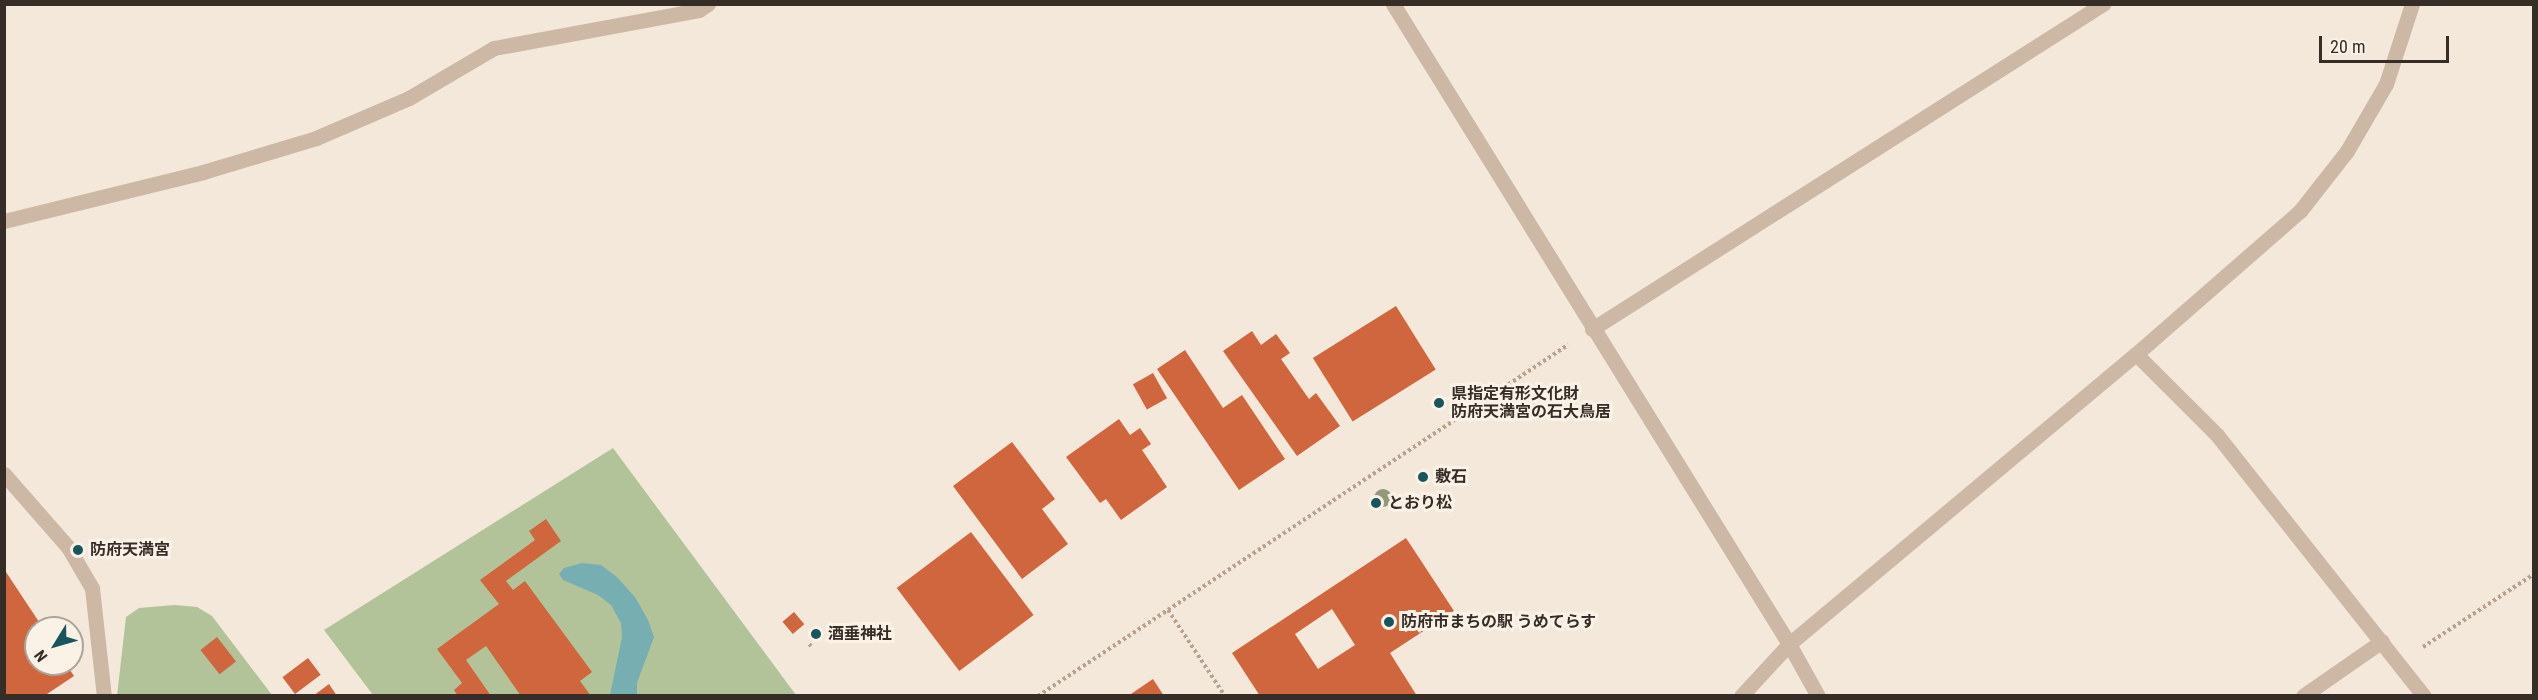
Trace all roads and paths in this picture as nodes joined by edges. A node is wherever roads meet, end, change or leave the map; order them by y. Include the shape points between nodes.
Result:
1 (708, 4) edge
2 (1393, 4) edge
3 (2103, 4) edge
4 (2412, 4) edge
5 (4, 221) edge
6 (1592, 329) junction
7 (2136, 354) junction
8 (4, 474) edge
9 (2534, 574) edge
10 (1168, 610) junction
11 (2382, 641) junction
12 (1789, 644) junction
13 (2400, 662) junction
14 (104, 696) edge
15 (1038, 696) edge
16 (1225, 696) edge
17 (1740, 696) edge
18 (1818, 696) edge
19 (2302, 696) edge
20 (2424, 696) edge

1 - 5 street via 699,10 494,48 409,98 316,138 203,172
2 - 6 street
3 - 6 street
4 - 7 street via 2386,84 2348,151 2300,210
6 - 10 path
6 - 12 street
7 - 11 street via 2217,435
7 - 12 street
8 - 14 street via 68,547 92,588
9 - 13 path
10 - 15 path
10 - 16 path
11 - 13 street
11 - 19 street
12 - 17 street
12 - 18 street
13 - 20 street

